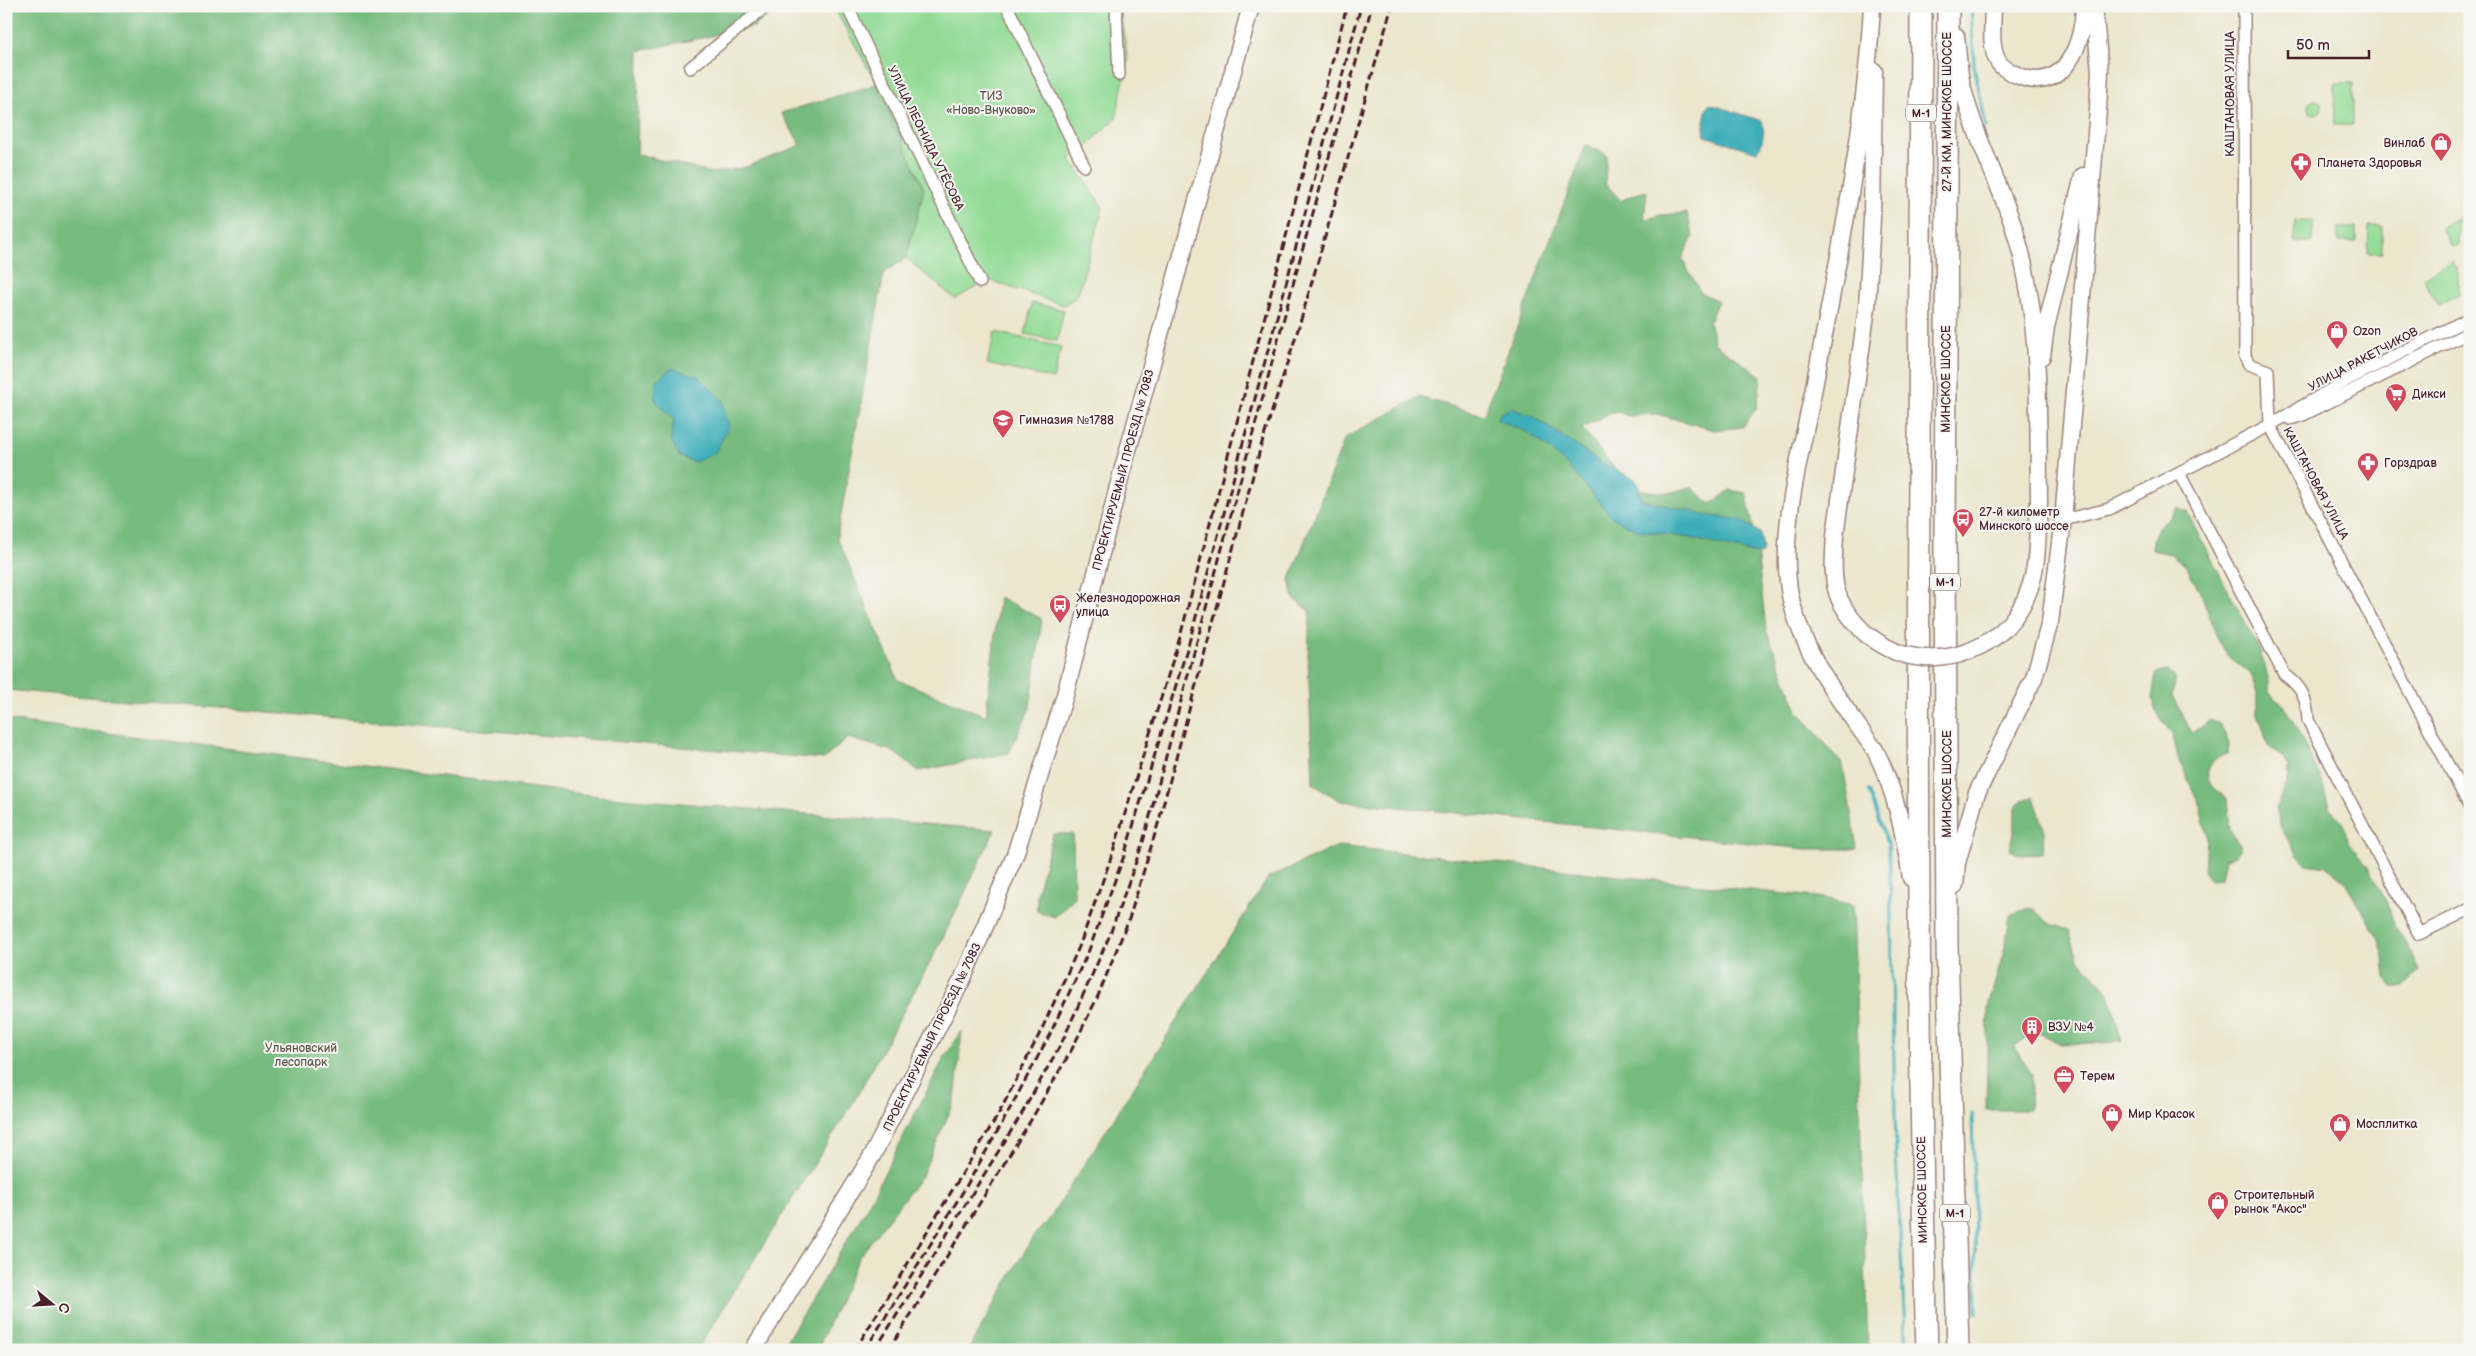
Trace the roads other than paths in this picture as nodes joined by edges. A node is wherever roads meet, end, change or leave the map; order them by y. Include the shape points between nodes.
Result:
1 (766, 6) edge
2 (847, 6) edge
3 (1008, 6) edge
4 (1116, 6) edge
5 (1250, 6) edge
6 (1921, 6) edge
7 (1948, 6) edge
8 (1952, 6) edge
9 (1993, 6) edge
10 (2084, 6) edge
11 (2094, 6) edge
12 (2244, 6) edge
13 (1872, 13) edge
14 (690, 68) dead end
15 (1119, 75) dead end
16 (2098, 110) junction
17 (1084, 166) dead end
18 (1947, 218) joint
19 (1921, 220) joint
20 (980, 282) dead end
21 (2470, 318) edge
22 (2470, 332) edge
23 (2037, 386) junction
24 (2270, 425) junction
25 (2178, 473) junction
26 (2063, 520) junction
27 (2470, 807) edge
28 (2470, 909) edge
29 (1918, 920) junction
30 (1948, 945) junction
31 (752, 1350) edge
32 (1927, 1350) edge
33 (1958, 1350) edge

1 - 14 street
2 - 20 street, УЛИЦА ЛЕОНИДА УТЁСОВА
3 - 17 street
4 - 15 street
5 - 31 main road, ПРОЕКТИРУЕМЫЙ ПРОЕЗД № 7083 via 1120,479 1066,695 1015,855 963,978 876,1148
6 - 19 highway, 27-Й КМ, МИНСКОЕ ШОССЕ / М-1
7 - 18 highway, 27-Й КМ, МИНСКОЕ ШОССЕ / М-1
8 - 23 main road via 1962,84 2021,253 2031,310
9 - 10 main road via 1995,52 2000,64 2010,72 2037,80 2051,77 2072,59 2084,20
11 - 16 main road via 2100,71
12 - 24 street, КАШТАНОВАЯ УЛИЦА via 2245,356 2249,364 2268,371
13 - 23 main road, bridge via 1875,98 1867,308 1834,536 1833,567 1842,607 1866,634 1883,645 1901,654 1920,658 1960,655 1996,637 2021,607 2030,589 2034,570 2039,502
13 - 29 main road via 1844,227 1793,501 1787,570 1790,596 1806,645 1875,750 1886,775 1904,833
16 - 23 main road via 2046,327
16 - 26 main road
18 - 30 highway, МИНСКОЕ ШОССЕ / М-1
19 - 29 highway, МИНСКОЕ ШОССЕ / М-1
21 - 24 street, УЛИЦА РАКЕТЧИКОВ via 2349,379
22 - 24 street, УЛИЦА РАКЕТЧИКОВ via 2303,415
24 - 25 street, УЛИЦА РАКЕТЧИКОВ
24 - 27 street, КАШТАНОВАЯ УЛИЦА
25 - 26 street, УЛИЦА РАКЕТЧИКОВ via 2108,509
25 - 28 street via 2284,674 2303,692 2308,720 2420,934
26 - 30 main road via 2044,650 2034,678 1976,795 1957,863
29 - 32 highway, МИНСКОЕ ШОССЕ / М-1
30 - 33 highway, МИНСКОЕ ШОССЕ / М-1

